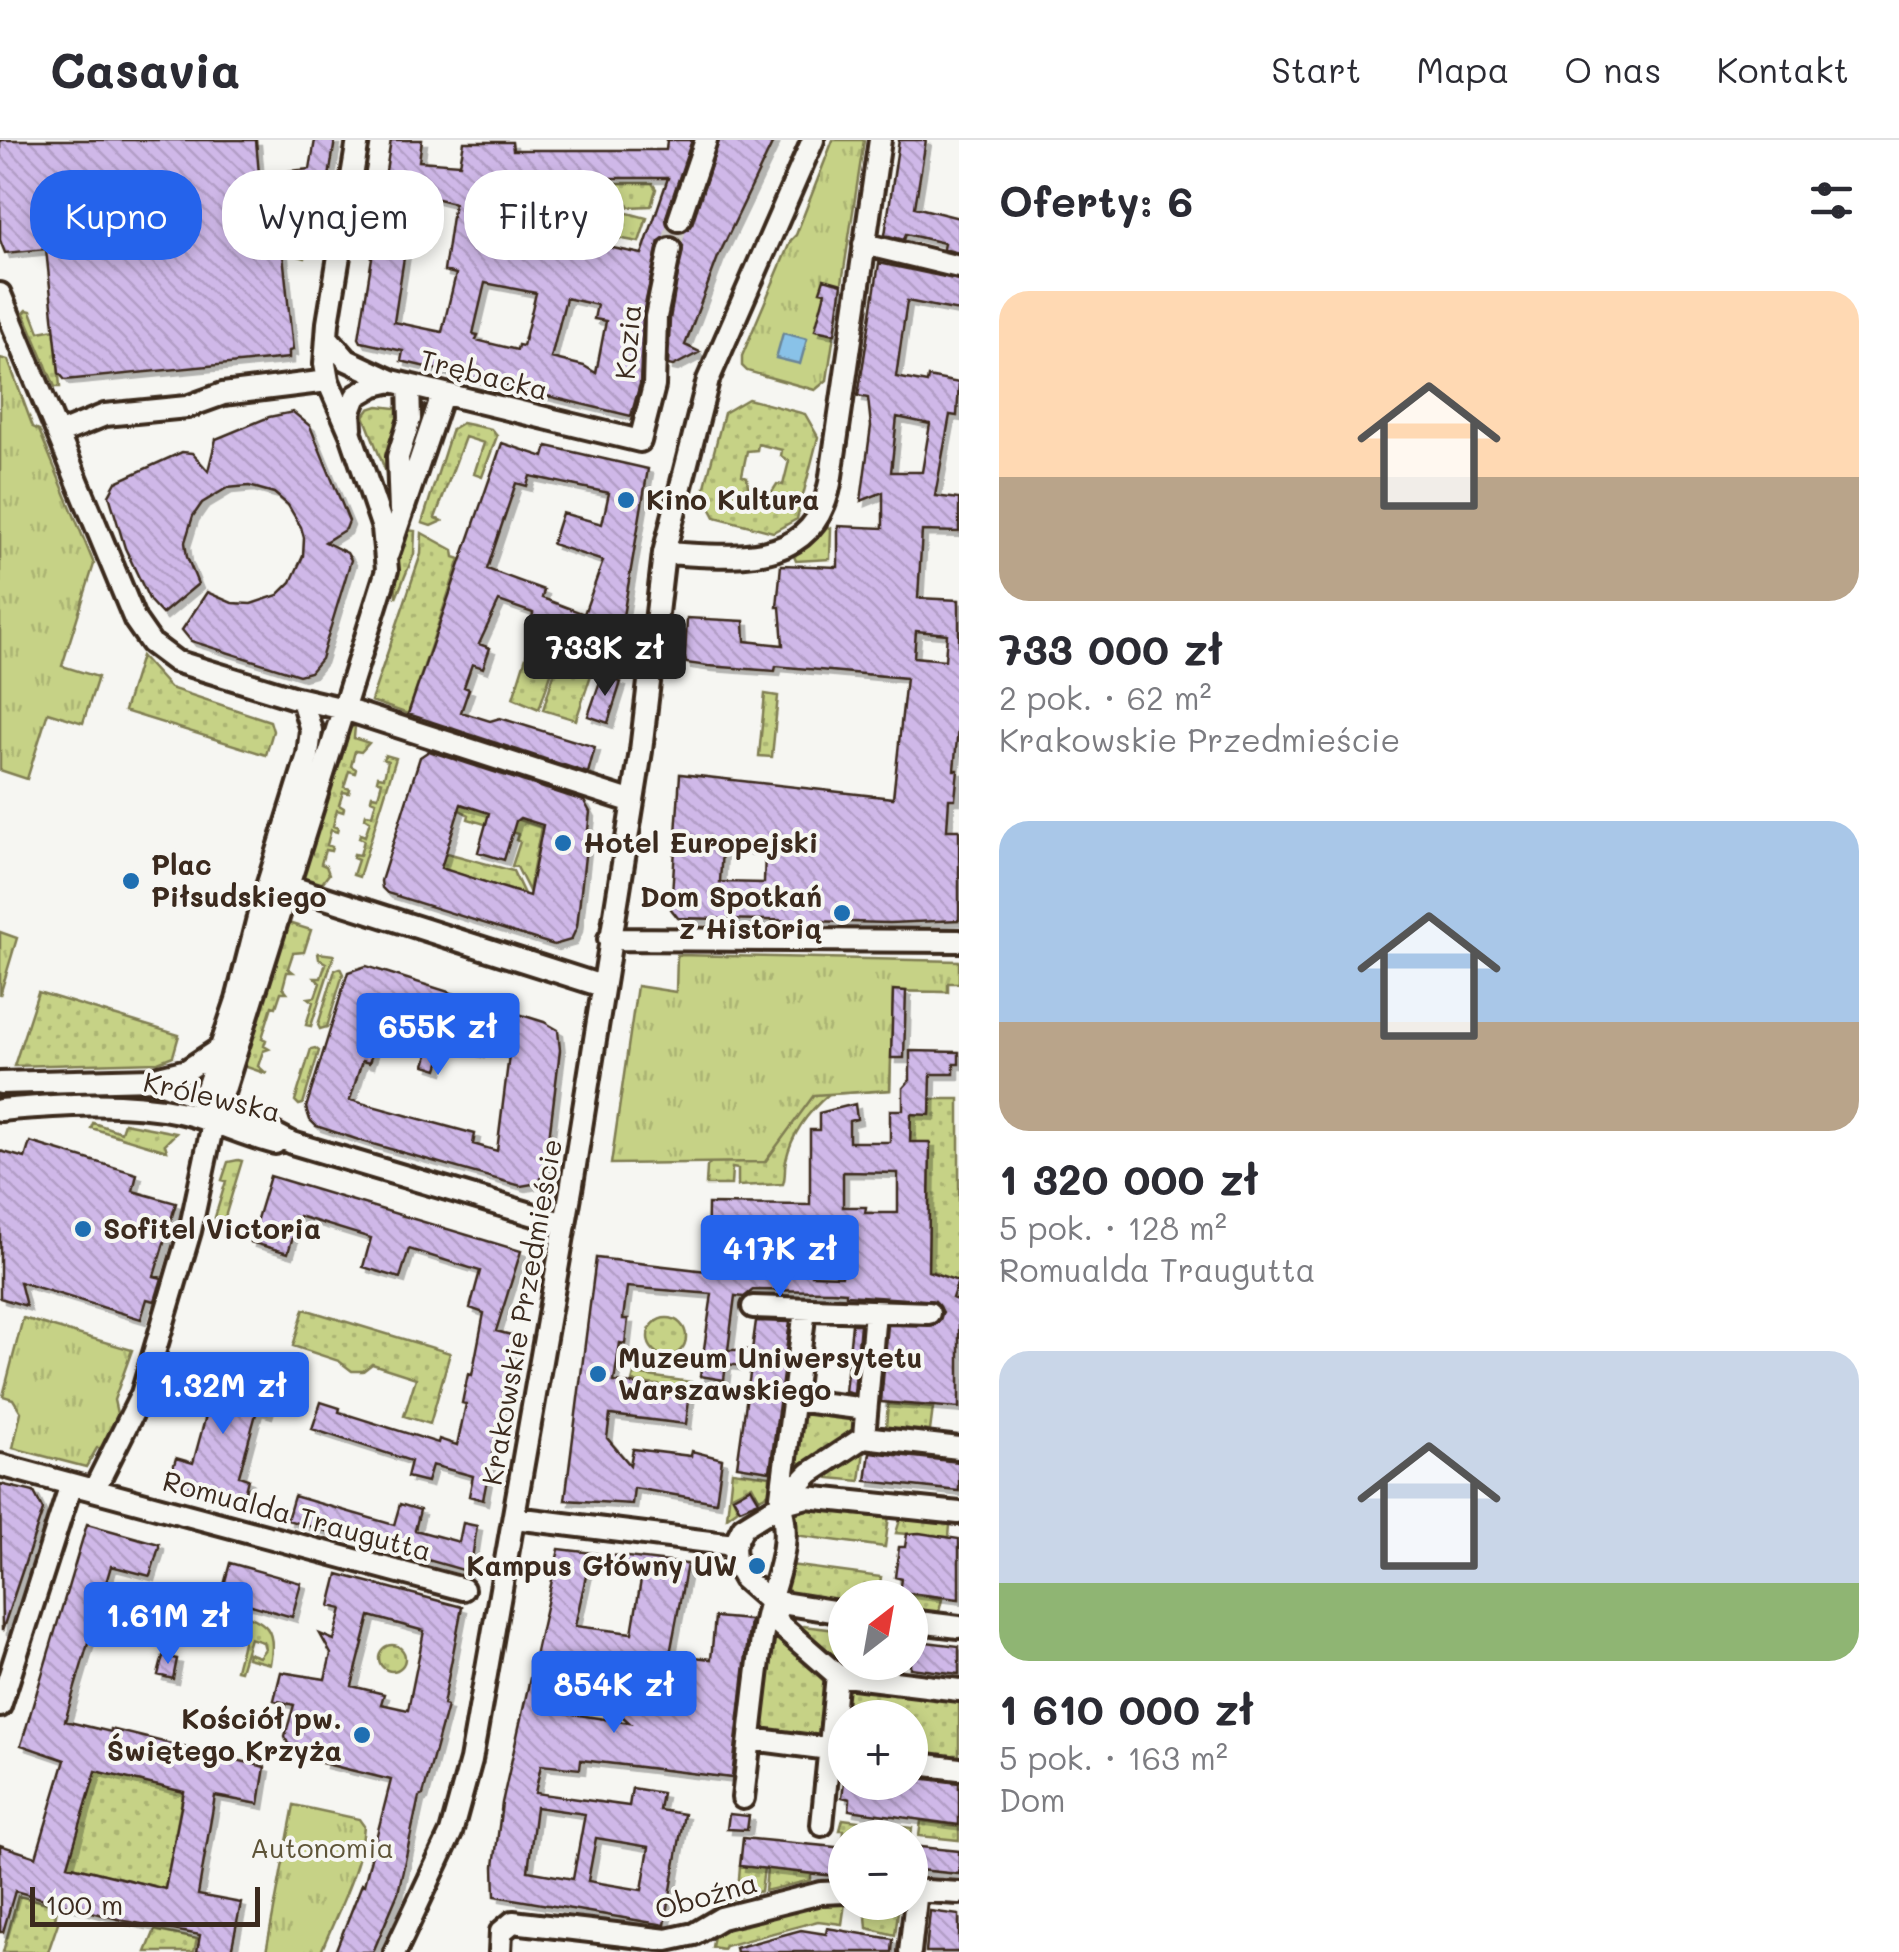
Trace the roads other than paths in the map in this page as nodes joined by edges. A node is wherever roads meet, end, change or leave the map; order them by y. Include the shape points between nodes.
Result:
1 (358, 140) edge
2 (706, 140) edge
3 (813, 140) edge
4 (880, 140) edge
5 (680, 220) tunnel mouth
6 (864, 244) junction
7 (670, 248) tunnel mouth
8 (959, 266) edge
9 (0, 294) edge
10 (5, 323) edge
11 (326, 337) junction
12 (328, 381) junction
13 (401, 383) junction
14 (442, 395) junction
15 (58, 434) junction
16 (351, 434) junction
17 (640, 441) joint
18 (401, 522) junction
19 (664, 552) junction
20 (387, 556) junction
21 (302, 700) junction
22 (344, 709) junction
23 (630, 801) junction
24 (288, 886) junction
25 (609, 939) junction
26 (959, 941) edge
27 (602, 986) junction
28 (219, 1049) junction
29 (152, 1080) junction
30 (0, 1082) edge
31 (0, 1110) edge
32 (214, 1113) junction
33 (565, 1224) junction
34 (753, 1307) dead end
35 (805, 1310) junction
36 (876, 1312) junction
37 (929, 1312) dead end
38 (794, 1400) junction
39 (866, 1408) junction
40 (864, 1438) junction
41 (959, 1448) edge
42 (0, 1466) edge
43 (71, 1484) junction
44 (94, 1490) junction
45 (780, 1504) junction
46 (959, 1513) edge
47 (515, 1518) junction
48 (734, 1545) junction
49 (464, 1589) dead end
50 (769, 1601) junction
51 (828, 1610) edge
52 (928, 1623) edge
53 (959, 1627) edge
54 (828, 1668) edge
55 (872, 1680) edge
56 (959, 1690) edge
57 (0, 1706) edge
58 (751, 1739) junction
59 (828, 1751) edge
60 (928, 1765) edge
61 (959, 1769) edge
62 (828, 1788) edge
63 (743, 1798) dead end
64 (822, 1825) dead end
65 (928, 1891) edge
66 (828, 1893) edge
67 (959, 1894) edge
68 (912, 1920) edge
69 (692, 1943) edge
70 (395, 1952) edge
71 (500, 1952) edge
72 (910, 1952) edge

1 - 11 street
2 - 5 street
3 - 19 street, Krakowskie Przedmieście via 708,380
4 - 6 street
6 - 8 street
6 - 19 street via 830,483 820,510 802,535 768,554
7 - 17 street, Kozia via 656,317 654,386
9 - 10 street
10 - 15 street
11 - 12 street
11 - 13 street, Trębacka via 347,360
12 - 15 street via 222,394 187,407 105,414
12 - 16 street
13 - 14 street, Trębacka
13 - 16 street via 374,385 356,396
13 - 18 street via 410,419 398,457
14 - 17 street, Trębacka
14 - 18 street
15 - 21 street via 134,620 151,643 175,661
16 - 20 street
18 - 20 street
19 - 23 street, Krakowskie Przedmieście
20 - 22 street
21 - 22 street
21 - 28 street via 311,742
22 - 23 street
22 - 24 street
23 - 25 street, Krakowskie Przedmieście
24 - 27 street
24 - 32 street
25 - 26 street
25 - 27 street, Krakowskie Przedmieście
27 - 33 street, Krakowskie Przedmieście
28 - 29 street via 187,1070
28 - 32 street via 207,1088
29 - 30 street, Królewska
29 - 32 street
31 - 32 street, Królewska via 72,1104
32 - 33 street, Królewska via 258,1139 292,1143
32 - 44 street via 190,1232 142,1394
33 - 47 street, Krakowskie Przedmieście
34 - 35 street
35 - 36 street
35 - 38 street
36 - 37 street
36 - 39 street
38 - 39 street
38 - 45 street
39 - 40 street
40 - 41 street
40 - 45 street via 810,1473
42 - 43 street, Romualda Traugutta
43 - 44 street, Romualda Traugutta
43 - 57 street
44 - 49 street, Romualda Traugutta
45 - 46 street via 807,1497
45 - 48 street via 743,1527
45 - 50 street via 780,1577
47 - 48 street
47 - 70 street, Krakowskie Przedmieście via 465,1790
48 - 50 street via 744,1579
50 - 51 street
50 - 54 street via 780,1626
50 - 58 street
52 - 53 street
55 - 56 street
58 - 59 street
58 - 63 street
60 - 61 street
62 - 64 street
65 - 67 street
66 - 69 street, Oboźna via 721,1918
68 - 72 street
69 - 71 street, Oboźna via 523,1921 504,1929

